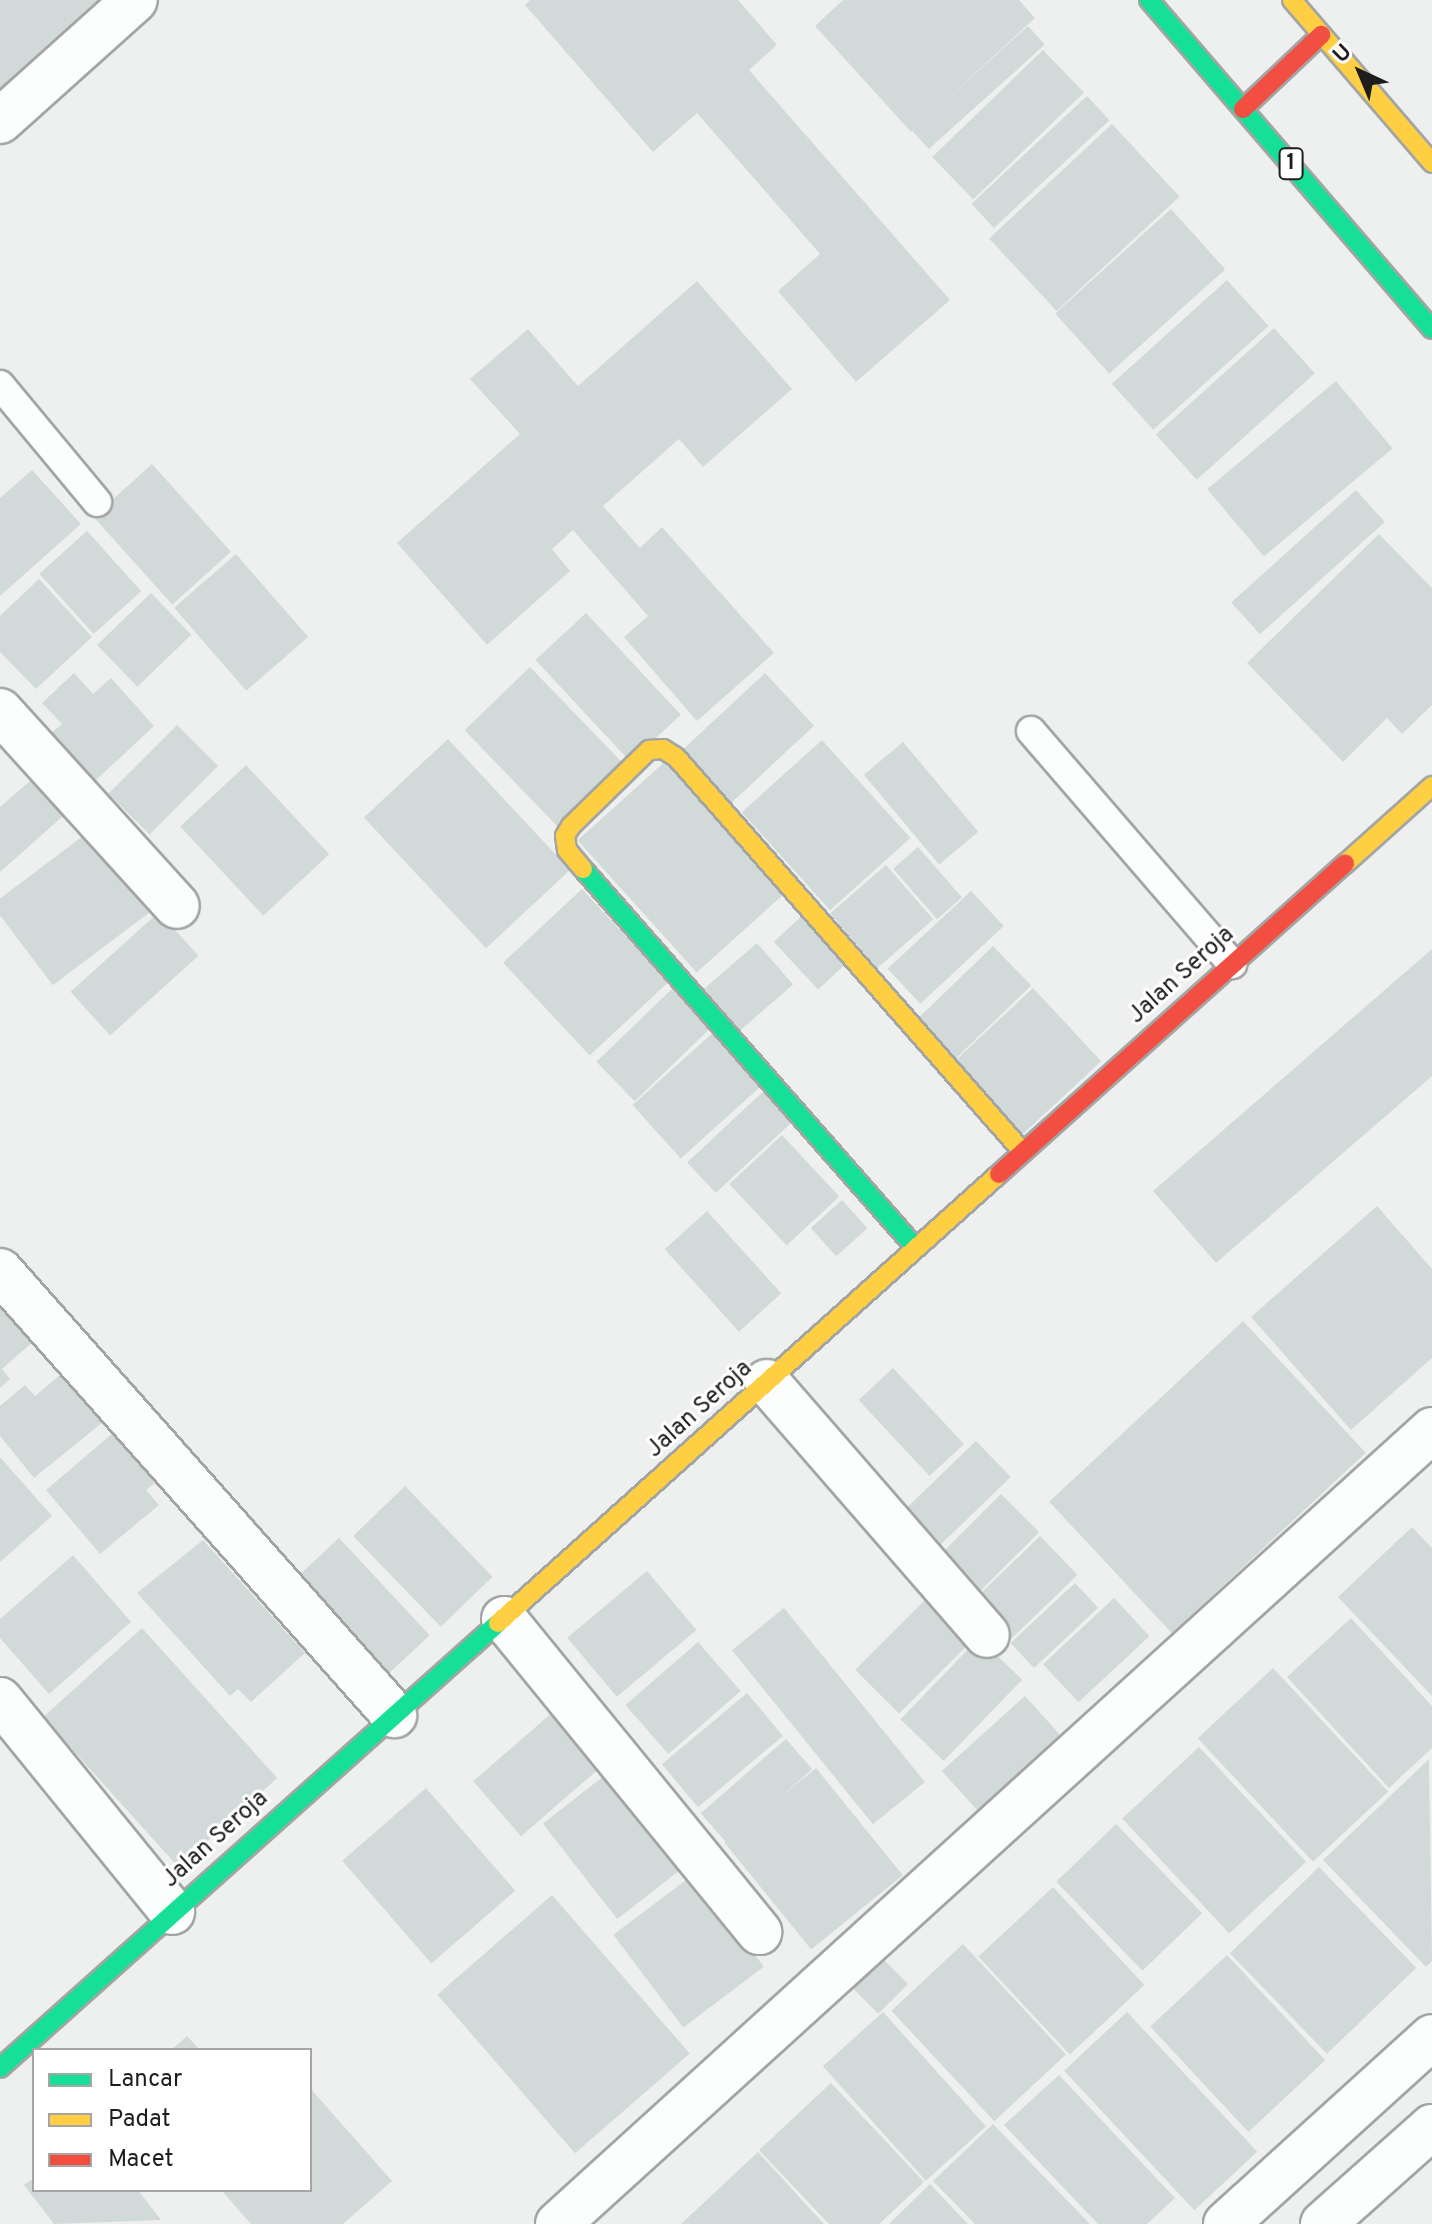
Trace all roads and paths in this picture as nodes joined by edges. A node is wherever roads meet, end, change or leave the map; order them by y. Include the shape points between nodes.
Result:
1 (135, 0) edge
2 (1149, 0) edge
3 (1292, 0) edge
4 (1321, 35) junction
5 (1243, 109) junction
6 (0, 121) edge
7 (1432, 163) edge
8 (1432, 329) edge
9 (0, 385) edge
10 (97, 502) dead end
11 (0, 711) edge
12 (1031, 731) dead end
13 (1432, 786) edge
14 (177, 906) dead end
15 (1232, 964) junction
16 (1023, 1152) junction
17 (915, 1247) junction
18 (0, 1271) edge
19 (767, 1382) junction
20 (1432, 1430) edge
21 (504, 1619) junction
22 (987, 1635) dead end
23 (0, 1700) edge
24 (394, 1715) junction
25 (172, 1912) junction
26 (759, 1932) dead end
27 (1432, 2037) edge
28 (0, 2068) edge
29 (1432, 2127) edge
30 (1251, 2216) edge
31 (558, 2224) edge
32 (1323, 2224) edge

1 - 6 street
2 - 5 main road, 1
3 - 4 main road
4 - 5 main road
4 - 7 main road
5 - 8 main road, 1
9 - 10 lane
11 - 14 street
12 - 15 lane
13 - 15 main road, Jalan Seroja
15 - 16 main road, Jalan Seroja
16 - 17 main road, Jalan Seroja
16 - 17 main road via 676,757 663,749 649,750 571,826 565,836 567,850
17 - 19 main road, Jalan Seroja
18 - 24 street
19 - 21 main road, Jalan Seroja
19 - 22 street
20 - 31 street
21 - 24 main road, Jalan Seroja
21 - 26 street
23 - 25 street
24 - 25 main road, Jalan Seroja
25 - 28 main road, Jalan Seroja
27 - 30 street
29 - 32 street

